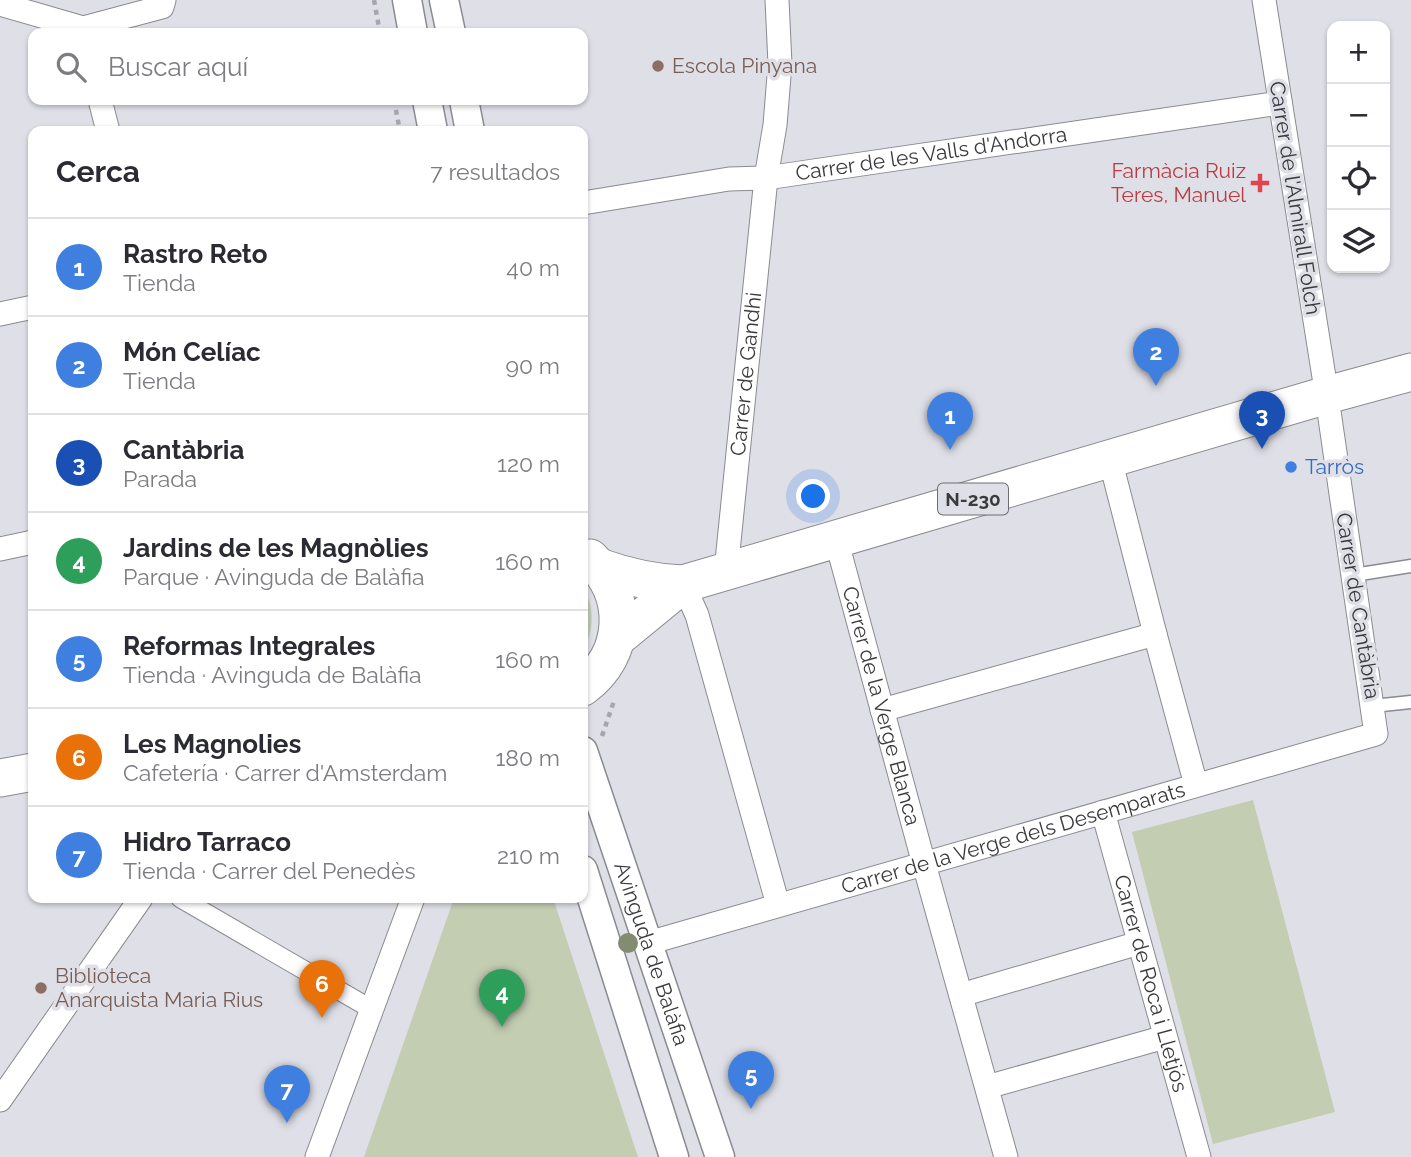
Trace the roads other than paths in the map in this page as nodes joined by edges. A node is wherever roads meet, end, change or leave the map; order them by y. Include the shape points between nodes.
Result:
1 (164, 0) edge
2 (407, 0) edge
3 (444, 0) edge
4 (777, 0) edge
5 (1264, 0) edge
6 (0, 4) edge
7 (75, 28) edge
8 (94, 28) edge
9 (412, 28) edge
10 (450, 28) edge
11 (1280, 103) junction
12 (101, 105) edge
13 (428, 105) edge
14 (465, 105) edge
15 (107, 126) edge
16 (432, 126) edge
17 (469, 126) edge
18 (766, 178) junction
19 (588, 202) edge
20 (1, 307) edge
21 (28, 307) edge
22 (1411, 372) edge
23 (1326, 395) junction
24 (1110, 459) junction
25 (836, 539) junction
26 (28, 543) edge
27 (0, 549) edge
28 (591, 560) edge
29 (1411, 566) edge
30 (726, 571) junction
31 (1354, 575) junction
32 (683, 584) junction
33 (1155, 634) junction
34 (617, 639) junction
35 (588, 683) edge
36 (1411, 702) edge
37 (1374, 705) junction
38 (882, 710) junction
39 (1377, 734) joint
40 (588, 766) edge
41 (28, 773) edge
42 (0, 778) edge
43 (1196, 785) junction
44 (1102, 812) junction
45 (924, 864) junction
46 (588, 886) edge
47 (138, 903) edge
48 (189, 903) edge
49 (411, 903) edge
50 (778, 905) junction
51 (648, 943) junction
52 (1139, 943) junction
53 (961, 995) junction
54 (371, 1009) junction
55 (1165, 1037) junction
56 (987, 1087) junction
57 (0, 1100) edge
58 (1195, 1156) edge
59 (317, 1157) edge
60 (674, 1157) edge
61 (720, 1157) edge
62 (1006, 1157) edge

1 - 8 street via 162,7
2 - 9 street
3 - 10 street
4 - 18 street, Carrer de Gandhi via 780,64
5 - 11 street, Carrer de l'Almirall Folch
6 - 7 street
11 - 18 street, Carrer de les Valls d'Andorra
11 - 23 street, Carrer de l'Almirall Folch
12 - 15 street
13 - 16 street
14 - 17 street
18 - 19 street, Carrer de les Valls d'Andorra via 729,179
18 - 30 street, Carrer de Gandhi
20 - 21 street
22 - 23 main road, N-230
23 - 24 main road, N-230
23 - 31 street, Carrer de Cantàbria
24 - 25 main road, N-230
24 - 33 street
25 - 30 main road, N-230
25 - 38 street, Carrer de la Verge Blanca
26 - 27 street
28 - 32 main road, N-230 via 637,579
28 - 34 main road, N-230 via 607,577 616,601
29 - 31 lane
30 - 32 main road, N-230
31 - 37 street, Carrer de Cantàbria
32 - 34 main road, N-230
32 - 50 street via 696,615
33 - 38 street
33 - 43 street
34 - 35 main road, N-230 via 604,666
36 - 37 lane
37 - 39 street, Carrer de Cantàbria
38 - 45 street, Carrer de la Verge Blanca
39 - 43 street, Carrer de la Verge dels Desemparats
40 - 51 street, Avinguda de Balàfia
41 - 42 main road
43 - 44 street, Carrer de la Verge dels Desemparats
44 - 45 street, Carrer de la Verge dels Desemparats
44 - 52 street, Carrer de Roca i Lletjós
45 - 50 street, Carrer de la Verge dels Desemparats
45 - 53 street, Carrer de la Verge Blanca
46 - 60 street, Avinguda de Balàfia
47 - 57 street
48 - 54 street
49 - 54 street
50 - 51 street, Carrer de la Verge dels Desemparats
51 - 61 street, Avinguda de Balàfia
52 - 53 street
52 - 55 street, Carrer de Roca i Lletjós
53 - 56 street, Carrer de la Verge Blanca
54 - 59 street
55 - 56 street
55 - 58 street, Carrer de Roca i Lletjós
56 - 62 street, Carrer de la Verge Blanca

